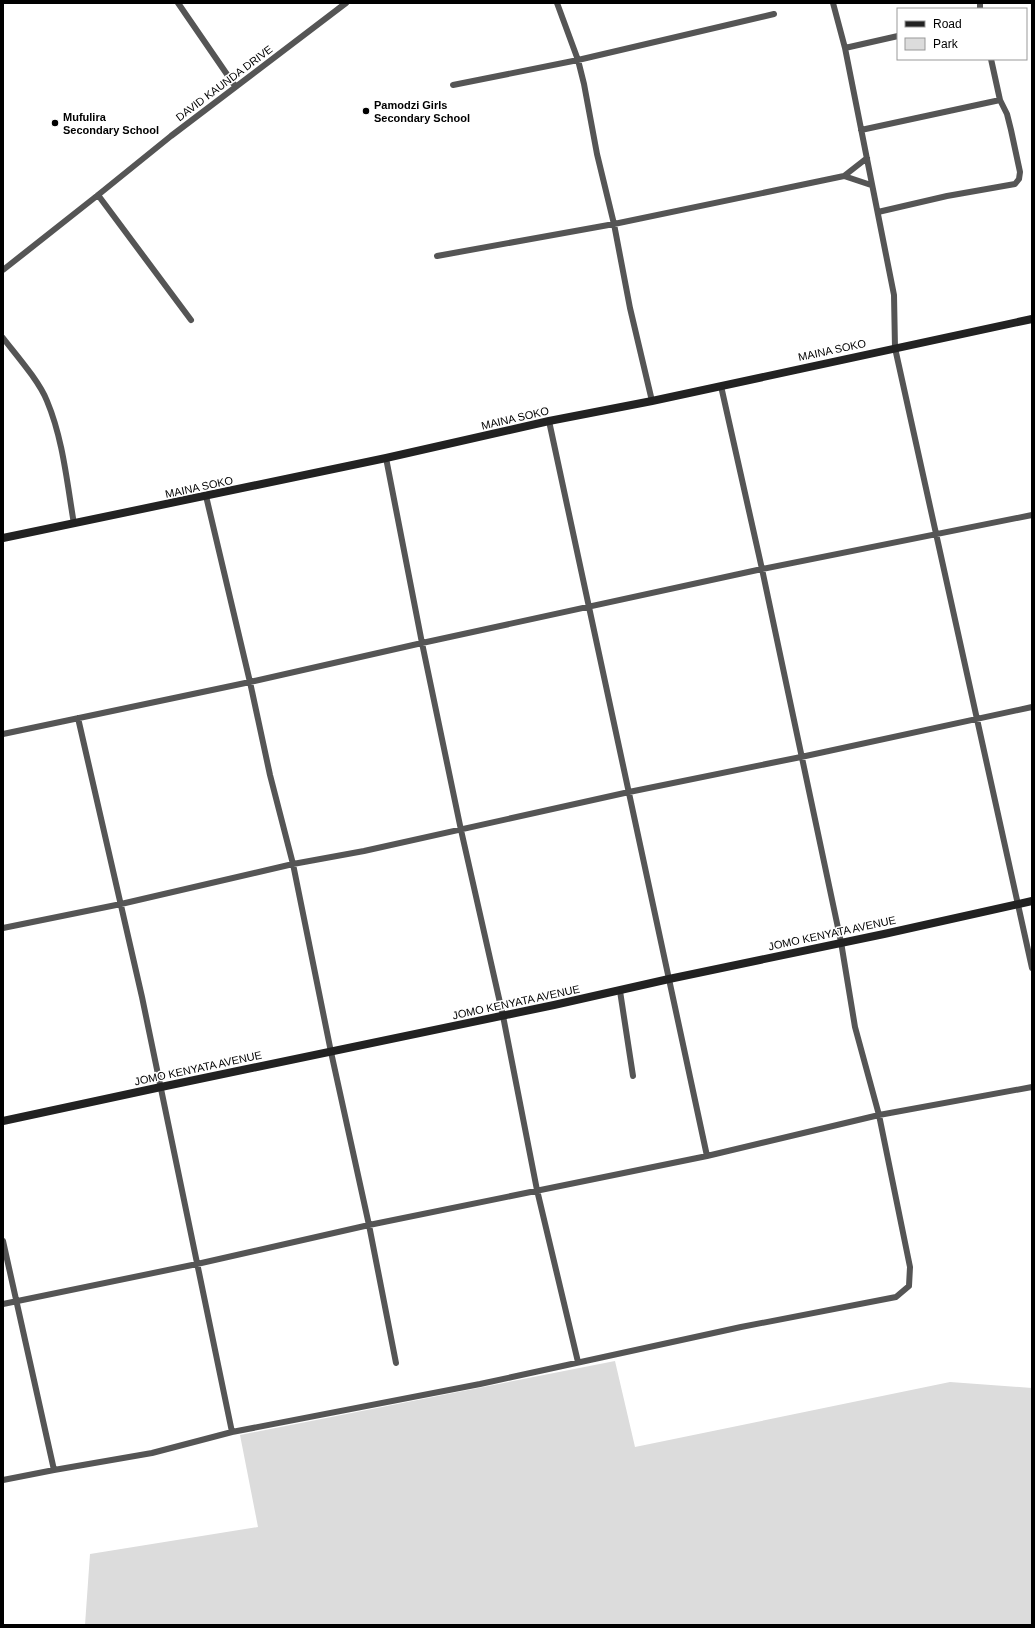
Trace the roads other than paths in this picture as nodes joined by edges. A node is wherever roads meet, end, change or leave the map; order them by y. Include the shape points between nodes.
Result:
1 (178, 3) edge
2 (346, 3) edge
3 (834, 3) edge
4 (560, 4) edge
5 (774, 14) dead end
6 (897, 36) edge
7 (845, 48) junction
8 (578, 60) junction
9 (991, 60) edge
10 (453, 85) dead end
11 (235, 86) junction
12 (1000, 100) junction
13 (861, 130) junction
14 (867, 158) junction
15 (844, 176) junction
16 (871, 185) junction
17 (98, 195) junction
18 (878, 212) junction
19 (614, 224) junction
20 (437, 256) dead end
21 (3, 270) edge
22 (1032, 319) edge
23 (190, 320) dead end
24 (3, 338) edge
25 (896, 348) junction
26 (721, 386) junction
27 (652, 401) junction
28 (549, 421) junction
29 (386, 458) junction
30 (206, 496) junction
31 (1032, 515) edge
32 (74, 524) junction
33 (937, 534) junction
34 (3, 538) edge
35 (762, 569) junction
36 (589, 606) junction
37 (422, 643) junction
38 (250, 682) junction
39 (1032, 707) edge
40 (78, 718) junction
41 (977, 719) junction
42 (3, 734) edge
43 (801, 757) junction
44 (629, 792) junction
45 (461, 830) junction
46 (293, 864) junction
47 (1032, 901) edge
48 (121, 904) junction
49 (1018, 904) junction
50 (3, 928) edge
51 (841, 942) junction
52 (1032, 968) edge
53 (669, 978) junction
54 (620, 991) junction
55 (503, 1016) junction
56 (331, 1052) junction
57 (633, 1076) dead end
58 (161, 1087) junction
59 (1032, 1087) edge
60 (879, 1115) junction
61 (3, 1121) edge
62 (707, 1156) junction
63 (537, 1190) junction
64 (369, 1225) junction
65 (3, 1241) edge
66 (197, 1264) junction
67 (16, 1300) junction
68 (3, 1304) edge
69 (578, 1362) junction
70 (396, 1363) dead end
71 (232, 1432) junction
72 (54, 1470) junction
73 (3, 1480) edge

1 - 11 street
2 - 11 street, DAVID KAUNDA DRIVE
3 - 7 street
4 - 8 street
5 - 8 street
6 - 7 street
7 - 13 street
8 - 10 street
8 - 19 street
9 - 12 street
11 - 17 street, DAVID KAUNDA DRIVE
12 - 13 street
12 - 18 street via 1007,114 1020,172 1015,184
13 - 14 street
14 - 15 street
14 - 16 street
15 - 16 street
15 - 19 street
16 - 18 street
17 - 21 street, DAVID KAUNDA DRIVE
17 - 23 street
18 - 25 street via 894,295
19 - 20 street
19 - 27 street
22 - 25 street, MAINA SOKO
24 - 32 street via 47,400 57,432
25 - 26 street, MAINA SOKO
25 - 33 street
26 - 27 street, MAINA SOKO
26 - 35 street
27 - 28 street, MAINA SOKO
28 - 29 street, MAINA SOKO
28 - 36 street
29 - 30 street, MAINA SOKO
29 - 37 street
30 - 32 street, MAINA SOKO
30 - 38 street
31 - 33 street
32 - 34 street, MAINA SOKO
33 - 35 street
33 - 41 street
35 - 36 street
35 - 43 street
36 - 37 street
36 - 44 street
37 - 38 street
37 - 45 street
38 - 40 street
38 - 46 street
39 - 41 street
40 - 42 street
40 - 48 street
41 - 43 street
41 - 49 street
43 - 44 street
43 - 51 street
44 - 45 street
44 - 53 street
45 - 46 street
45 - 55 street
46 - 48 street
46 - 56 street
47 - 49 street, JOMO KENYATA AVENUE
48 - 50 street
48 - 58 street
49 - 51 street, JOMO KENYATA AVENUE
49 - 52 street
51 - 53 street, JOMO KENYATA AVENUE
51 - 60 street via 855,1027
53 - 54 street, JOMO KENYATA AVENUE
53 - 62 street
54 - 55 street, JOMO KENYATA AVENUE
54 - 57 street
55 - 56 street, JOMO KENYATA AVENUE
55 - 63 street
56 - 58 street, JOMO KENYATA AVENUE
56 - 64 street
58 - 61 street, JOMO KENYATA AVENUE
58 - 66 street
59 - 60 street
60 - 62 street
60 - 69 street via 910,1267 909,1286 896,1297
62 - 63 street
63 - 64 street
63 - 69 street
64 - 66 street
64 - 70 street
65 - 67 street
66 - 67 street
66 - 71 street
67 - 68 street
67 - 72 street
69 - 71 street via 480,1384
71 - 72 street via 152,1452
72 - 73 street

